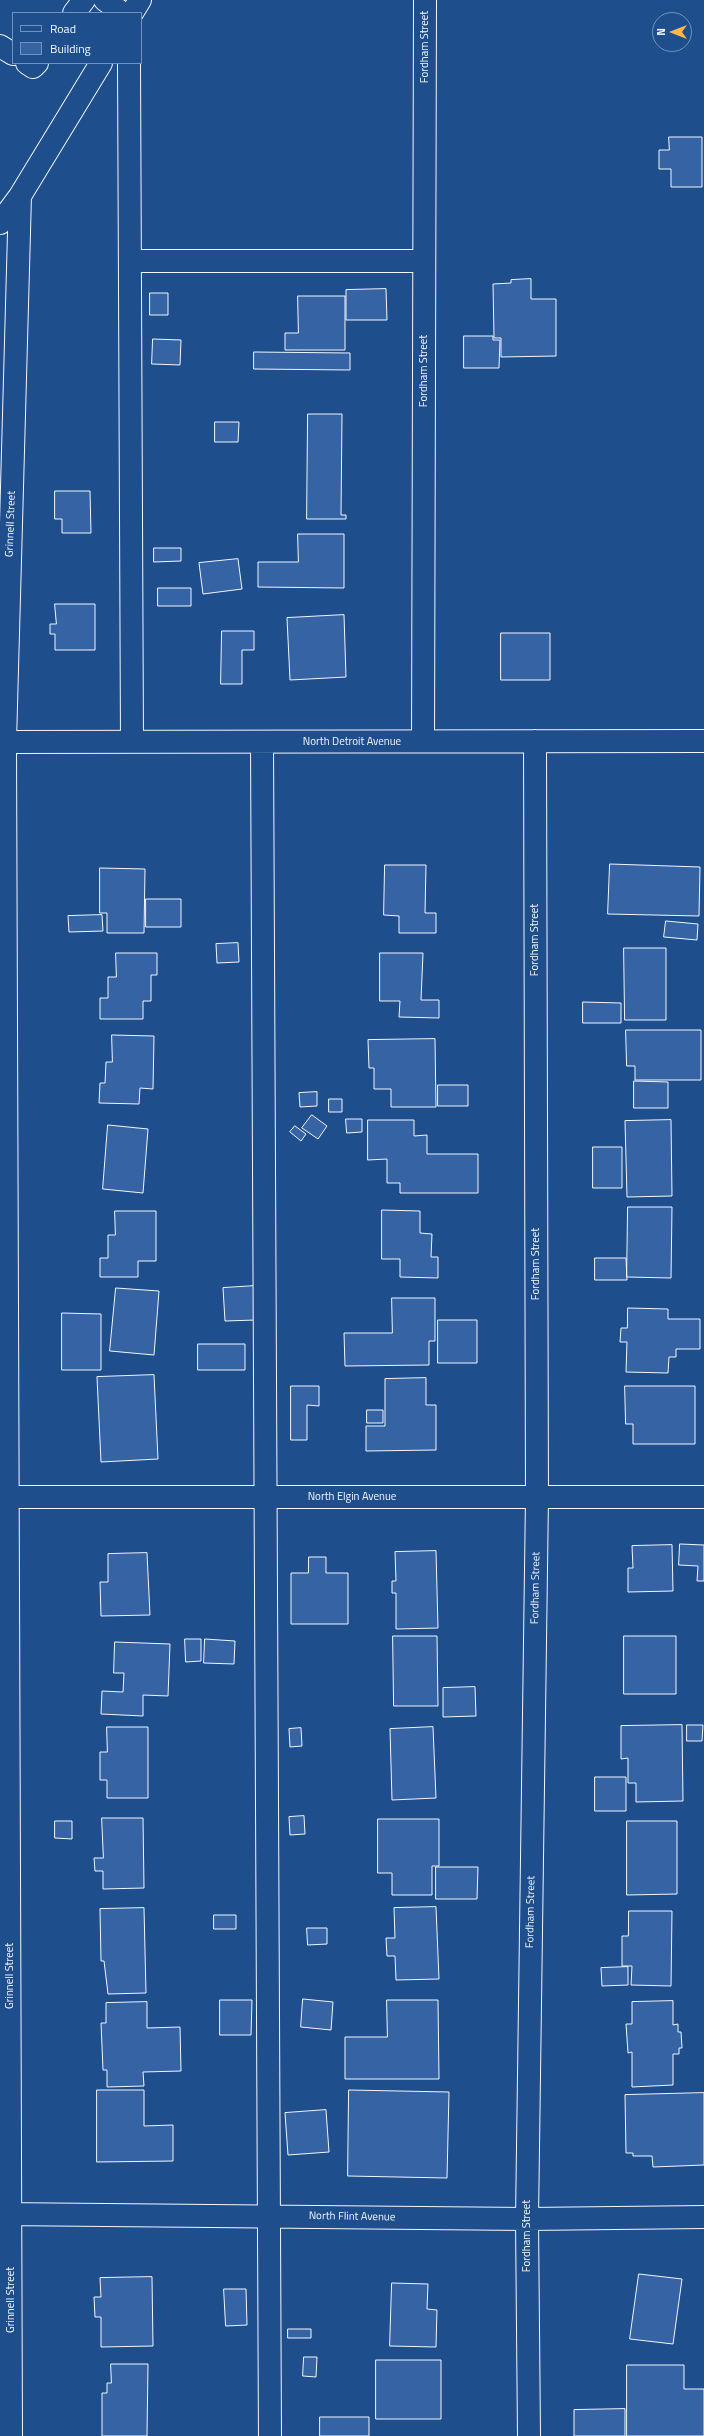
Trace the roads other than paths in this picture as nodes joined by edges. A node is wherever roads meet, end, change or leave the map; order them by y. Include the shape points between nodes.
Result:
1 (84, 0) edge
2 (105, 0) edge
3 (140, 0) edge
4 (425, 0) edge
5 (75, 12) edge
6 (121, 12) edge
7 (133, 12) edge
8 (0, 46) edge
9 (12, 53) edge
10 (100, 64) edge
11 (129, 64) edge
12 (20, 196) junction
13 (0, 224) edge
14 (130, 261) junction
15 (424, 261) junction
16 (423, 741) junction
17 (535, 741) junction
18 (704, 741) edge
19 (2, 742) edge
20 (132, 742) junction
21 (262, 742) junction
22 (4, 1497) edge
23 (266, 1497) junction
24 (537, 1497) junction
25 (704, 1497) edge
26 (5, 2214) edge
27 (269, 2216) junction
28 (704, 2217) edge
29 (527, 2219) junction
30 (11, 2436) edge
31 (270, 2436) edge
32 (529, 2436) edge

1 - 5 street
2 - 6 street
3 - 7 street
4 - 15 street, Fordham Street
8 - 9 street
10 - 12 street
11 - 14 street
12 - 13 street
12 - 19 street, Grinnell Street
14 - 15 street
14 - 20 street
15 - 16 street, Fordham Street
16 - 17 street, North Detroit Avenue
16 - 21 street, North Detroit Avenue
17 - 18 street, North Detroit Avenue
17 - 24 street, Fordham Street
19 - 20 street, North Detroit Avenue
19 - 22 street, Grinnell Street
20 - 21 street, North Detroit Avenue
21 - 23 street
22 - 23 street, North Elgin Avenue
22 - 26 street, Grinnell Street
23 - 24 street, North Elgin Avenue
23 - 27 street
24 - 25 street, North Elgin Avenue
24 - 29 street, Fordham Street
26 - 27 street, North Flint Avenue
26 - 30 street, Grinnell Street
27 - 29 street, North Flint Avenue
27 - 31 street
28 - 29 street, North Flint Avenue
29 - 32 street, Fordham Street

